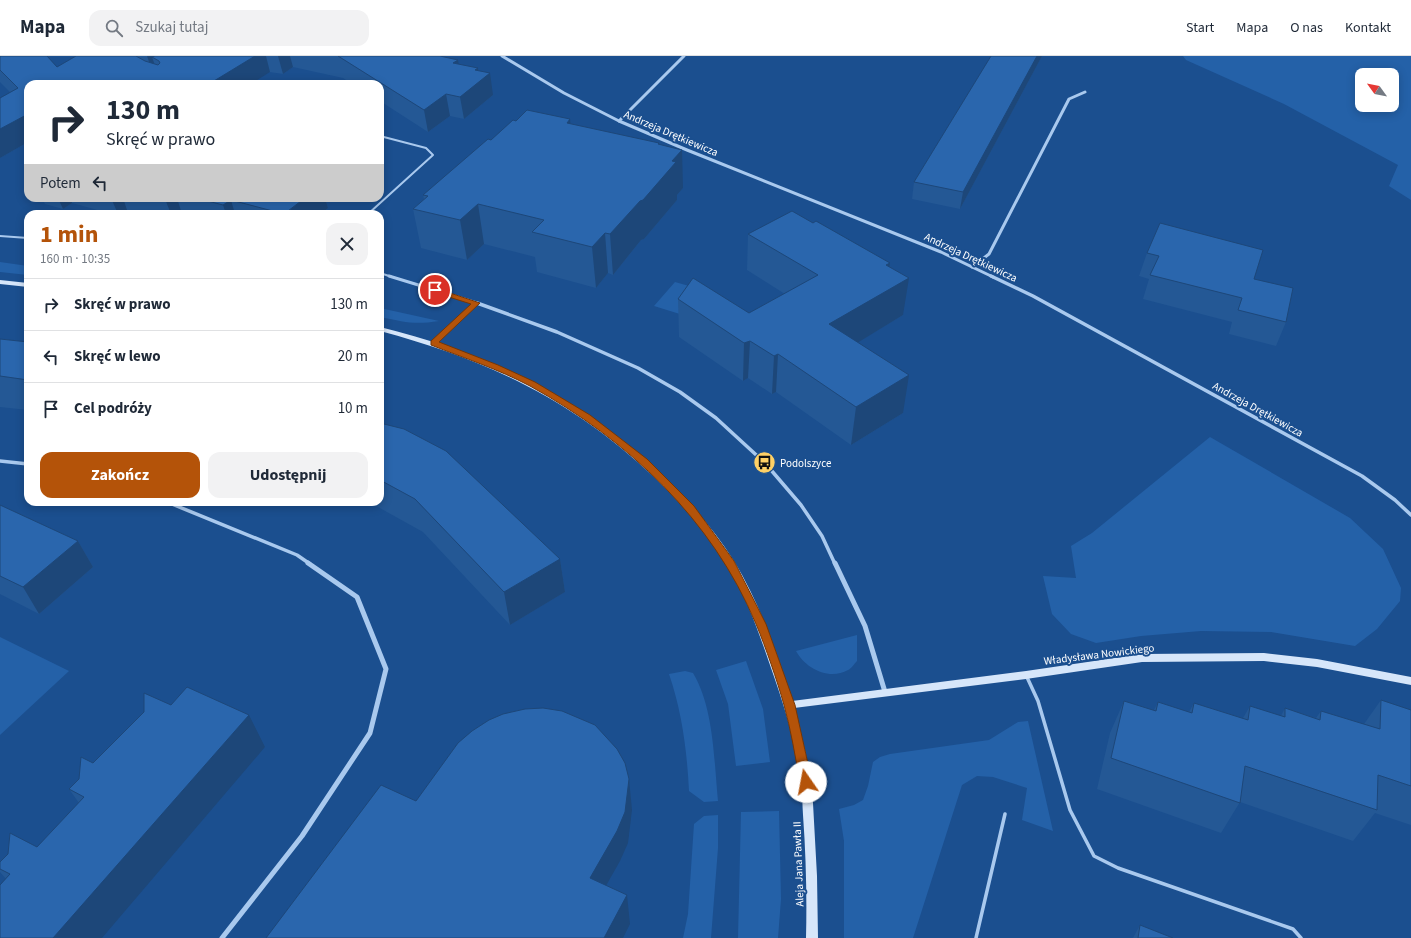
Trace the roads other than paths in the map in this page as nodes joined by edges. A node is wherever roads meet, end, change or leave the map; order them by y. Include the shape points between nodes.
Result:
1 (502, 56) edge
2 (684, 56) edge
3 (1085, 92) dead end
4 (619, 120) junction
5 (384, 137) edge
6 (386, 198) edge
7 (382, 202) edge
8 (372, 210) edge
9 (0, 236) edge
10 (24, 238) edge
11 (972, 267) junction
12 (384, 274) edge
13 (0, 282) edge
14 (24, 285) edge
15 (477, 303) junction
16 (384, 330) edge
17 (434, 343) junction
18 (0, 461) edge
19 (24, 464) edge
20 (177, 506) edge
21 (1411, 515) edge
22 (1026, 675) junction
23 (1411, 681) edge
24 (885, 692) junction
25 (789, 705) junction
26 (1005, 814) dead end
27 (222, 938) edge
28 (812, 938) edge
29 (976, 938) edge
30 (1301, 938) edge

1 - 4 street, Andrzeja Drętkiewicza via 564,94
2 - 4 street
3 - 11 street via 1069,99 989,254
4 - 11 street, Andrzeja Drętkiewicza
5 - 6 lane via 426,148 433,154
7 - 8 lane
9 - 10 lane
11 - 21 street, Andrzeja Drętkiewicza via 1032,296 1362,476
12 - 15 lane
13 - 14 street
15 - 17 street
15 - 24 street via 557,332 638,368 686,396 716,418 760,458 801,505 822,536 865,626
16 - 17 street, Aleja Jana Pawła II
17 - 25 street, Aleja Jana Pawła II via 532,384 582,413 644,461 690,508 730,563 761,624
18 - 19 street
20 - 27 street via 297,555 357,597 386,669 370,733 302,836
22 - 23 street, Władysława Nowickiego via 1142,658 1264,657 1317,663
22 - 24 street, Władysława Nowickiego
22 - 30 lane via 1038,701 1070,810 1094,856 1118,868 1293,929
24 - 25 street, Władysława Nowickiego
25 - 28 street, Aleja Jana Pawła II via 806,782 812,869
26 - 29 lane

